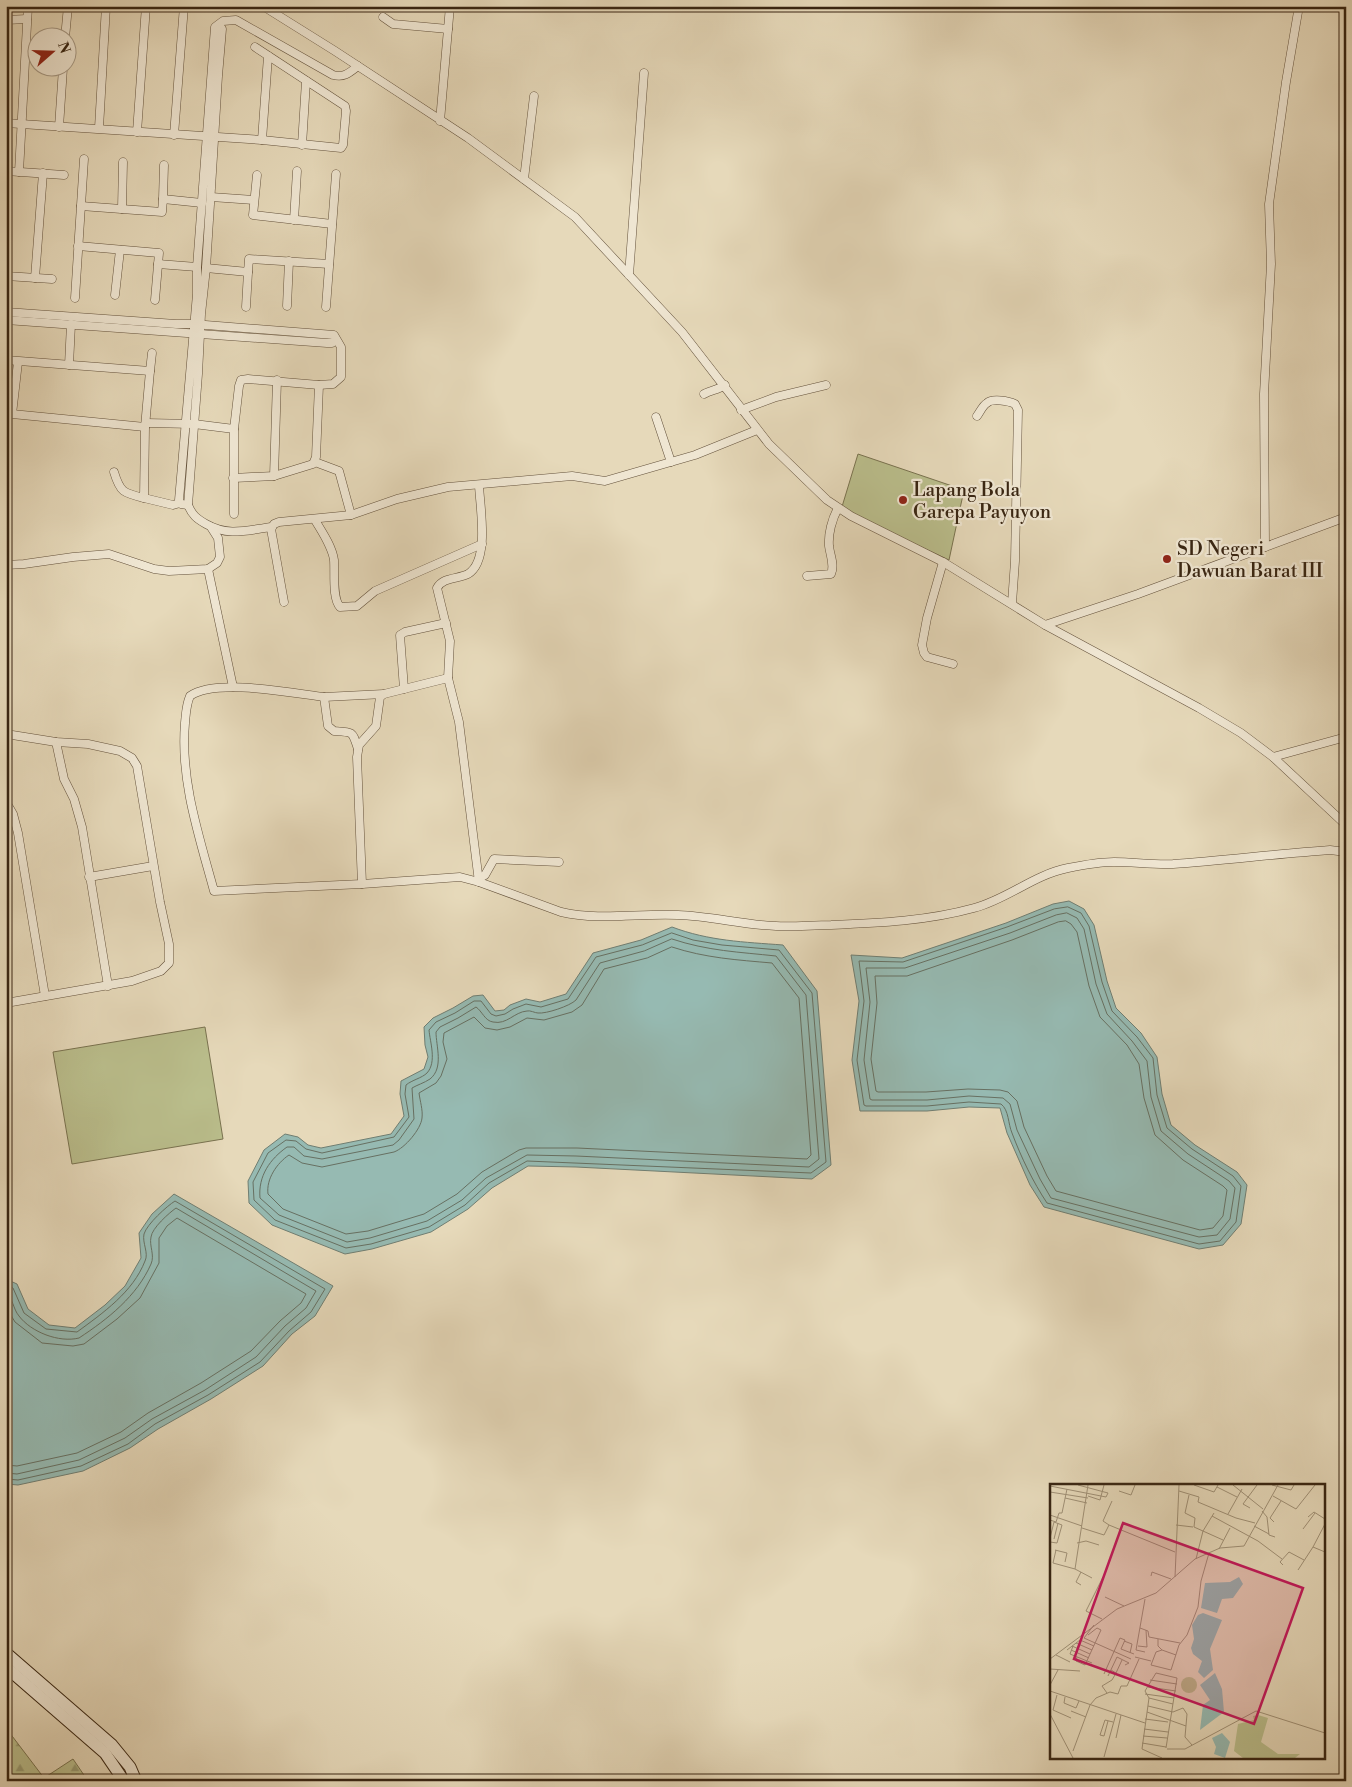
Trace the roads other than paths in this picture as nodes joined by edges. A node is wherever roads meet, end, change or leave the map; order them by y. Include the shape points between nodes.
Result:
1 (28, 6) edge
2 (68, 6) edge
3 (106, 6) edge
4 (146, 6) edge
5 (184, 6) edge
6 (263, 6) edge
7 (450, 6) edge
8 (1299, 6) edge
9 (383, 17) dead end
10 (27, 19) junction
11 (6, 20) edge
12 (66, 28) edge
13 (448, 29) junction
14 (255, 47) dead end
15 (268, 56) junction
16 (358, 66) junction
17 (644, 73) dead end
18 (62, 78) edge
19 (306, 81) junction
20 (534, 96) dead end
21 (440, 120) junction
22 (6, 123) edge
23 (21, 124) junction
24 (59, 127) junction
25 (98, 128) junction
26 (137, 132) junction
27 (174, 135) junction
28 (210, 137) junction
29 (262, 140) junction
30 (302, 145) junction
31 (84, 159) dead end
32 (123, 162) dead end
33 (164, 165) dead end
34 (6, 171) edge
35 (297, 171) dead end
36 (19, 172) junction
37 (43, 173) junction
38 (336, 174) dead end
39 (64, 175) dead end
40 (256, 175) dead end
41 (524, 179) junction
42 (210, 196) junction
43 (163, 199) junction
44 (254, 200) junction
45 (202, 203) junction
46 (81, 206) junction
47 (122, 209) junction
48 (294, 220) junction
49 (332, 224) junction
50 (78, 246) junction
51 (120, 250) junction
52 (289, 261) junction
53 (158, 264) junction
54 (329, 264) junction
55 (197, 267) junction
56 (206, 268) junction
57 (248, 272) junction
58 (629, 275) junction
59 (6, 276) edge
60 (35, 278) junction
61 (52, 279) dead end
62 (115, 295) dead end
63 (75, 298) dead end
64 (155, 300) dead end
65 (287, 306) dead end
66 (246, 307) dead end
67 (326, 307) dead end
68 (10, 316) edge
69 (128, 321) junction
70 (71, 324) junction
71 (197, 324) junction
72 (176, 328) junction
73 (127, 329) junction
74 (196, 334) junction
75 (336, 340) junction
76 (152, 354) dead end
77 (6, 360) edge
78 (18, 362) junction
79 (69, 365) junction
80 (150, 371) junction
81 (277, 380) junction
82 (319, 385) junction
83 (725, 385) junction
84 (826, 385) dead end
85 (704, 394) dead end
86 (741, 410) junction
87 (9, 413) edge
88 (977, 416) dead end
89 (656, 417) dead end
90 (190, 424) junction
91 (146, 425) junction
92 (234, 429) junction
93 (757, 430) junction
94 (315, 462) junction
95 (671, 462) junction
96 (114, 472) dead end
97 (274, 476) junction
98 (233, 478) junction
99 (479, 486) junction
100 (144, 498) junction
101 (184, 504) junction
102 (838, 508) junction
103 (234, 514) dead end
104 (351, 515) junction
105 (1346, 518) edge
106 (315, 520) junction
107 (212, 527) junction
108 (272, 527) junction
109 (482, 544) junction
110 (1265, 548) junction
111 (943, 562) junction
112 (6, 565) edge
113 (208, 568) junction
114 (807, 576) dead end
115 (284, 602) dead end
116 (1012, 603) junction
117 (446, 623) junction
118 (1045, 625) junction
119 (952, 664) dead end
120 (448, 678) junction
121 (233, 687) junction
122 (404, 689) junction
123 (384, 694) junction
124 (324, 697) junction
125 (6, 734) edge
126 (1346, 737) edge
127 (56, 742) junction
128 (358, 749) junction
129 (1272, 757) junction
130 (6, 802) edge
131 (1346, 825) edge
132 (1346, 852) edge
133 (559, 862) dead end
134 (153, 866) junction
135 (89, 877) junction
136 (479, 881) junction
137 (362, 884) junction
138 (108, 986) junction
139 (44, 996) junction
140 (6, 1003) edge
141 (6, 1653) edge
142 (6, 1667) edge
143 (124, 1781) edge
144 (136, 1781) edge

1 - 10 street
2 - 12 street
3 - 25 street
4 - 26 street
5 - 27 street
6 - 16 street
7 - 13 street
8 - 110 street via 1270,204 1271,264 1264,394
9 - 13 street via 392,24
10 - 11 street
10 - 23 street
13 - 21 street
14 - 15 street
15 - 19 street
15 - 29 street
16 - 21 street
16 - 28 street via 345,76 333,75 236,20 223,21 214,27
17 - 58 street
18 - 24 street
19 - 30 street
19 - 30 street via 340,101 346,111 340,148
20 - 41 street
21 - 41 street
22 - 23 street
23 - 24 street
23 - 36 street
24 - 25 street
25 - 26 street
26 - 27 street
27 - 28 street
28 - 29 street
28 - 42 street
28 - 45 street
29 - 30 street
31 - 46 street
32 - 47 street
33 - 43 street
34 - 36 street
35 - 48 street
36 - 37 street
37 - 39 street
37 - 60 street
38 - 49 street
40 - 44 street
41 - 58 street via 575,216
42 - 44 street
42 - 56 street
43 - 45 street
43 - 47 street via 162,212
44 - 48 street via 253,215
45 - 55 street
46 - 47 street
46 - 50 street
48 - 49 street
49 - 54 street
50 - 51 street
50 - 63 street
51 - 53 street via 159,253
51 - 62 street
52 - 54 street
52 - 57 street via 249,259
52 - 65 street
53 - 55 street
53 - 64 street
54 - 67 street
55 - 71 street
56 - 57 street
56 - 71 street
57 - 66 street
58 - 83 street
59 - 60 street
60 - 61 street
68 - 69 street
68 - 70 street
69 - 72 street
69 - 73 street
70 - 73 street
70 - 79 street
71 - 72 street
71 - 74 street
71 - 75 street via 329,334
72 - 73 street
72 - 74 street
74 - 75 street via 327,343
74 - 90 street
75 - 82 street via 341,346 341,377 333,384
76 - 80 street
77 - 78 street
78 - 79 street
78 - 87 street
79 - 80 street
80 - 91 street
81 - 82 street
81 - 92 street via 241,380
81 - 97 street
82 - 94 street
83 - 85 street
83 - 86 street
84 - 86 street via 776,397
86 - 93 street
87 - 91 street
88 - 116 street via 991,401 1011,402 1018,410
89 - 95 street
90 - 91 street
90 - 92 street
90 - 101 street
91 - 100 street
92 - 98 street
93 - 95 street
93 - 102 street via 810,485
94 - 97 street
94 - 104 street via 338,471
95 - 99 street via 605,481 572,476
96 - 100 street via 121,490
97 - 98 street
98 - 103 street
99 - 104 street via 433,490
99 - 109 street
100 - 101 street
101 - 107 street via 196,518
102 - 111 street
102 - 114 street via 832,519 829,545 833,570 831,574
104 - 106 street
105 - 110 street
106 - 108 street via 282,522
106 - 109 street via 334,559 340,607 357,606 375,591
107 - 108 street via 231,533
107 - 113 street via 218,538 220,557
108 - 115 street
109 - 117 street via 481,555 474,568 437,588
110 - 118 street
111 - 116 street
111 - 119 street via 922,645 927,657
112 - 113 street via 109,554 154,570
113 - 121 street
116 - 118 street
117 - 120 street via 450,641
117 - 122 street via 400,635
118 - 129 street via 1206,712 1253,740
120 - 122 street
120 - 136 street via 459,722
121 - 124 street
121 - 137 street via 195,693 186,706 184,732 188,786 214,891
122 - 123 street
123 - 124 street
123 - 128 street via 380,697 376,726
124 - 128 street via 328,726 334,731 353,733
125 - 127 street
126 - 129 street
127 - 134 street via 120,750 132,758 137,766
127 - 135 street via 64,779 78,810
128 - 137 street
129 - 131 street
130 - 139 street via 18,833
132 - 136 street via 1330,850 1171,864 1091,864 1039,876 975,908 898,922 848,924 775,926 678,915 574,915
133 - 136 street via 494,859
134 - 135 street
134 - 138 street via 169,944 169,964 156,973
135 - 138 street
136 - 137 street via 448,877
138 - 139 street
139 - 140 street
141 - 144 street via 112,1745 130,1767
142 - 143 street via 104,1752

